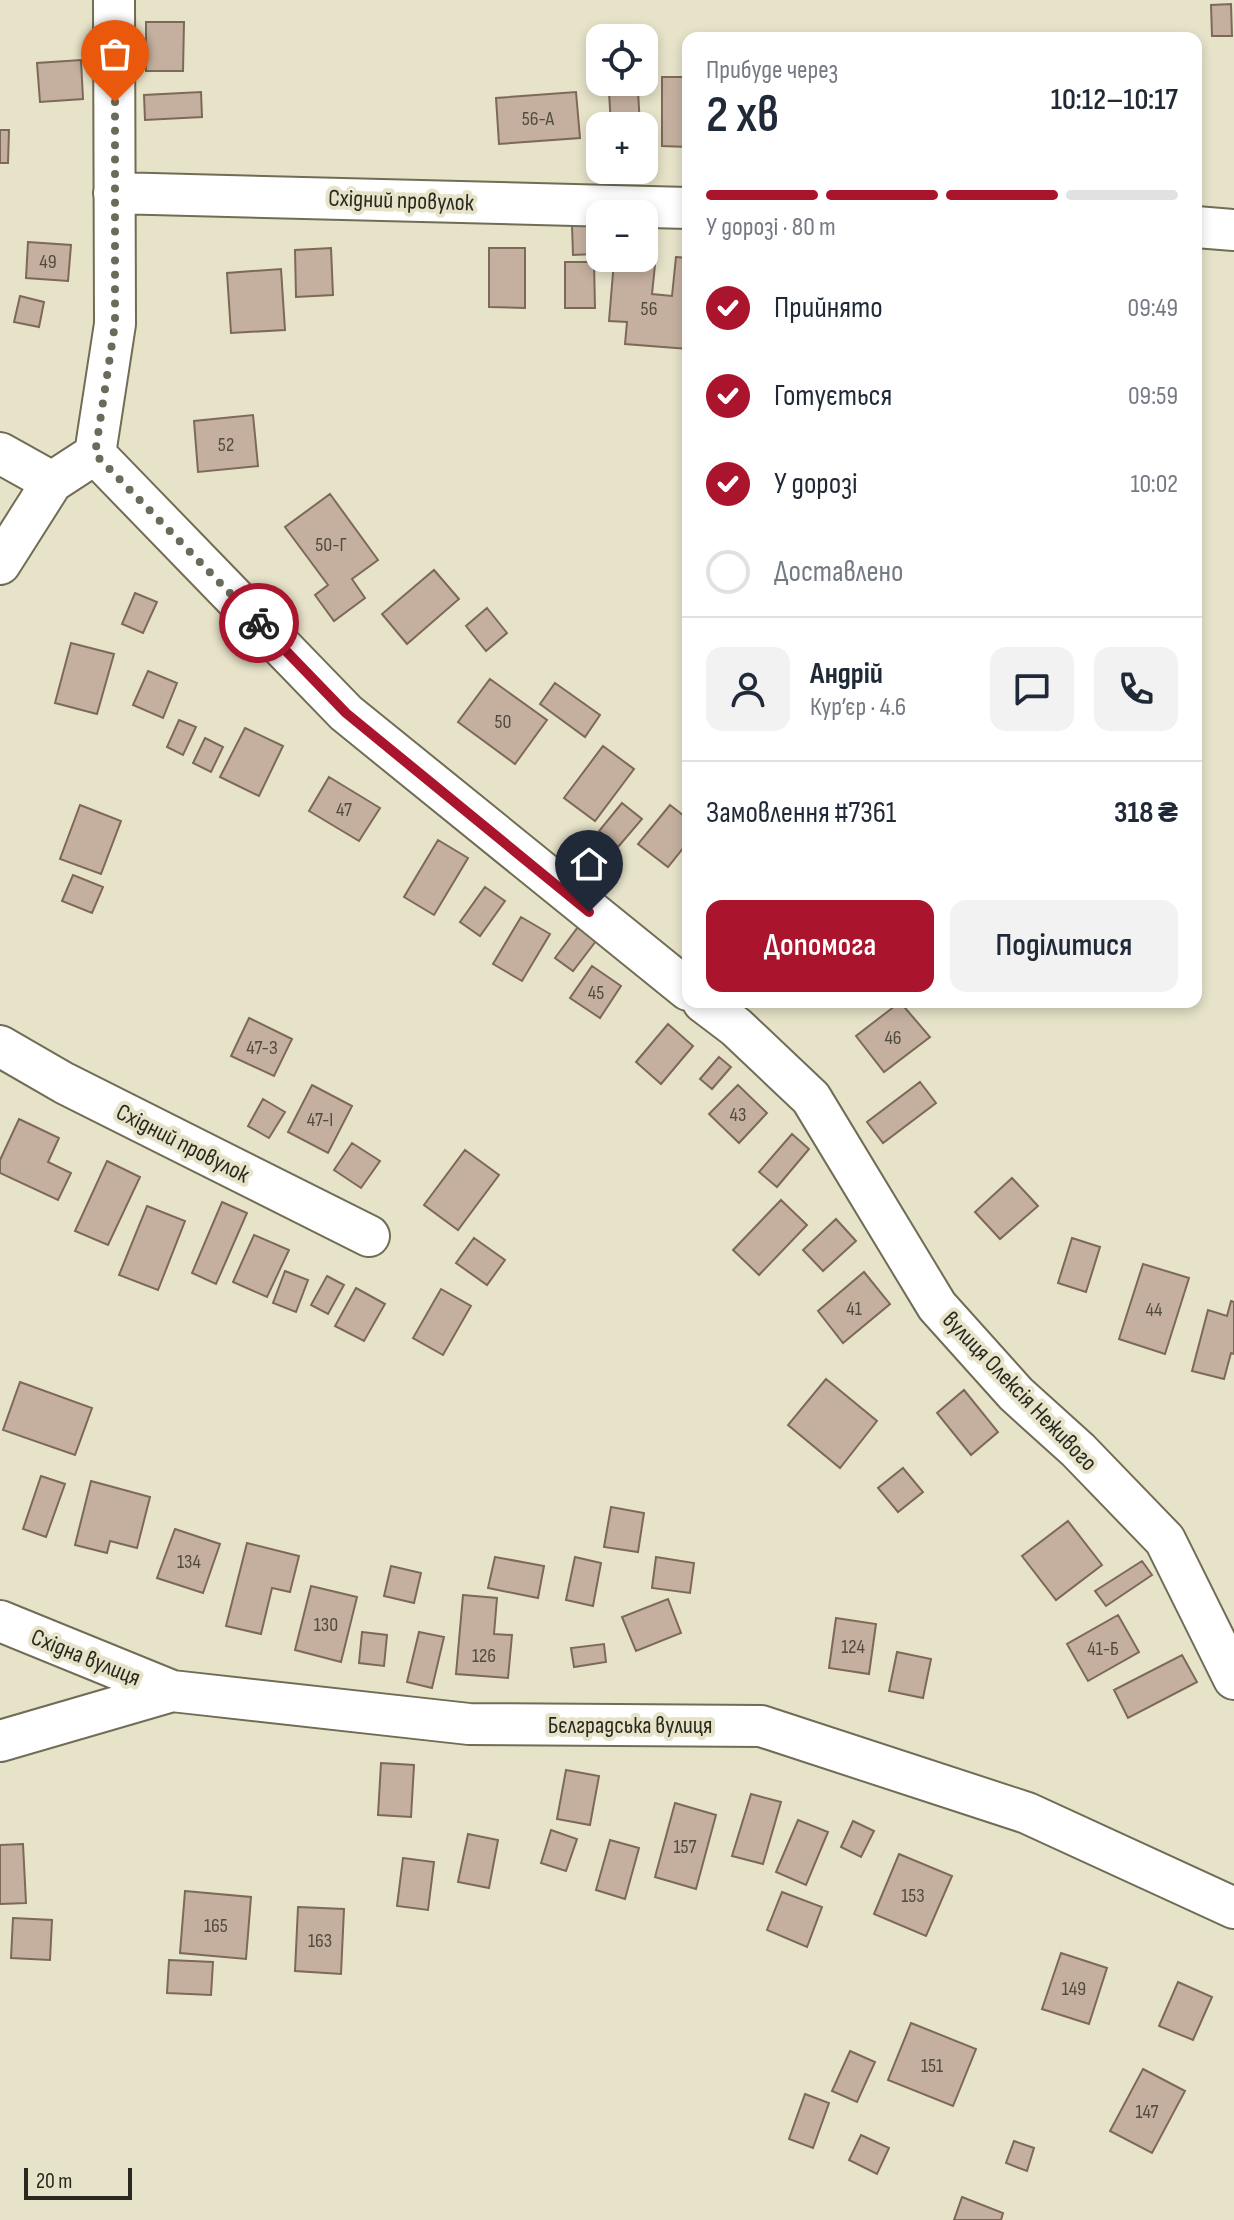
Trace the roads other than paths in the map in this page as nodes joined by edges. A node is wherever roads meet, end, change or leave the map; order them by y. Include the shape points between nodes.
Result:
1 (114, 0) edge
2 (114, 193) junction
3 (682, 208) edge
4 (1202, 227) edge
5 (1234, 230) edge
6 (0, 453) edge
7 (95, 454) junction
8 (52, 482) junction
9 (0, 564) edge
10 (682, 985) edge
11 (711, 1008) edge
12 (0, 1046) edge
13 (369, 1236) dead end
14 (0, 1621) edge
15 (1234, 1679) edge
16 (172, 1691) junction
17 (0, 1741) edge
18 (1234, 1908) edge

1 - 2 street
2 - 3 street, Східний провулок
2 - 7 street via 115,324
4 - 5 street
6 - 8 street
7 - 8 street
7 - 10 street via 346,713
8 - 9 street
11 - 15 street, вулиця Олексія Неживого via 811,1098 937,1306 1016,1394 1165,1540
12 - 13 street, Східний провулок
14 - 16 street, Східна вулиця
16 - 17 street, Бєлградська вулиця
16 - 18 street, Бєлградська вулиця via 469,1724 761,1726 1027,1813

